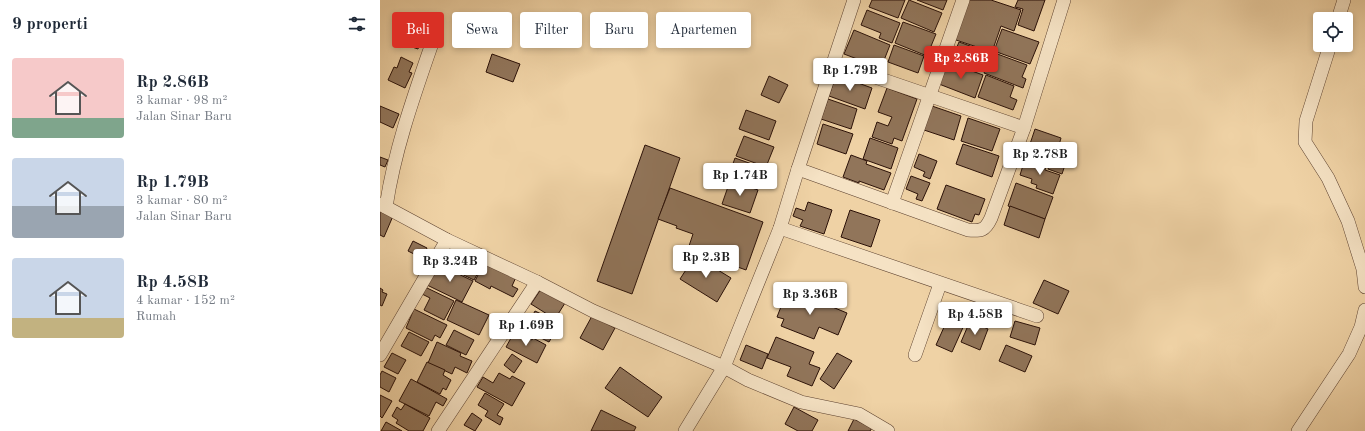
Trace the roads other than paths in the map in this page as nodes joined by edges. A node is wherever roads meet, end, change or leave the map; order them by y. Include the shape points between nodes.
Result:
1 (854, 0) edge
2 (963, 0) edge
3 (1064, 0) edge
4 (1344, 0) edge
5 (1340, 12) edge
6 (431, 48) edge
7 (1328, 52) edge
8 (834, 63) junction
9 (930, 95) junction
10 (1024, 128) junction
11 (798, 168) junction
12 (892, 203) junction
13 (383, 205) edge
14 (780, 228) junction
15 (446, 240) junction
16 (537, 282) junction
17 (940, 284) junction
18 (1365, 287) edge
19 (1365, 310) edge
20 (1038, 316) dead end
21 (380, 355) edge
22 (915, 355) dead end
23 (724, 367) junction
24 (438, 431) edge
25 (685, 431) edge
26 (888, 431) edge
27 (1298, 431) edge

1 - 8 street
2 - 9 street
3 - 10 street
4 - 5 street
6 - 13 street via 395,158
7 - 18 street via 1306,121 1305,142 1328,178 1348,221 1363,269
8 - 9 street
8 - 11 street
9 - 10 street
9 - 12 street
10 - 12 street via 988,226 980,231 968,230
11 - 12 street
11 - 14 street
13 - 15 street
14 - 17 street
14 - 23 street
15 - 16 street
15 - 21 street
16 - 23 street via 593,310
16 - 24 street
17 - 20 street
17 - 22 street
19 - 27 street via 1349,354
23 - 25 street
23 - 26 street via 801,402 860,414

